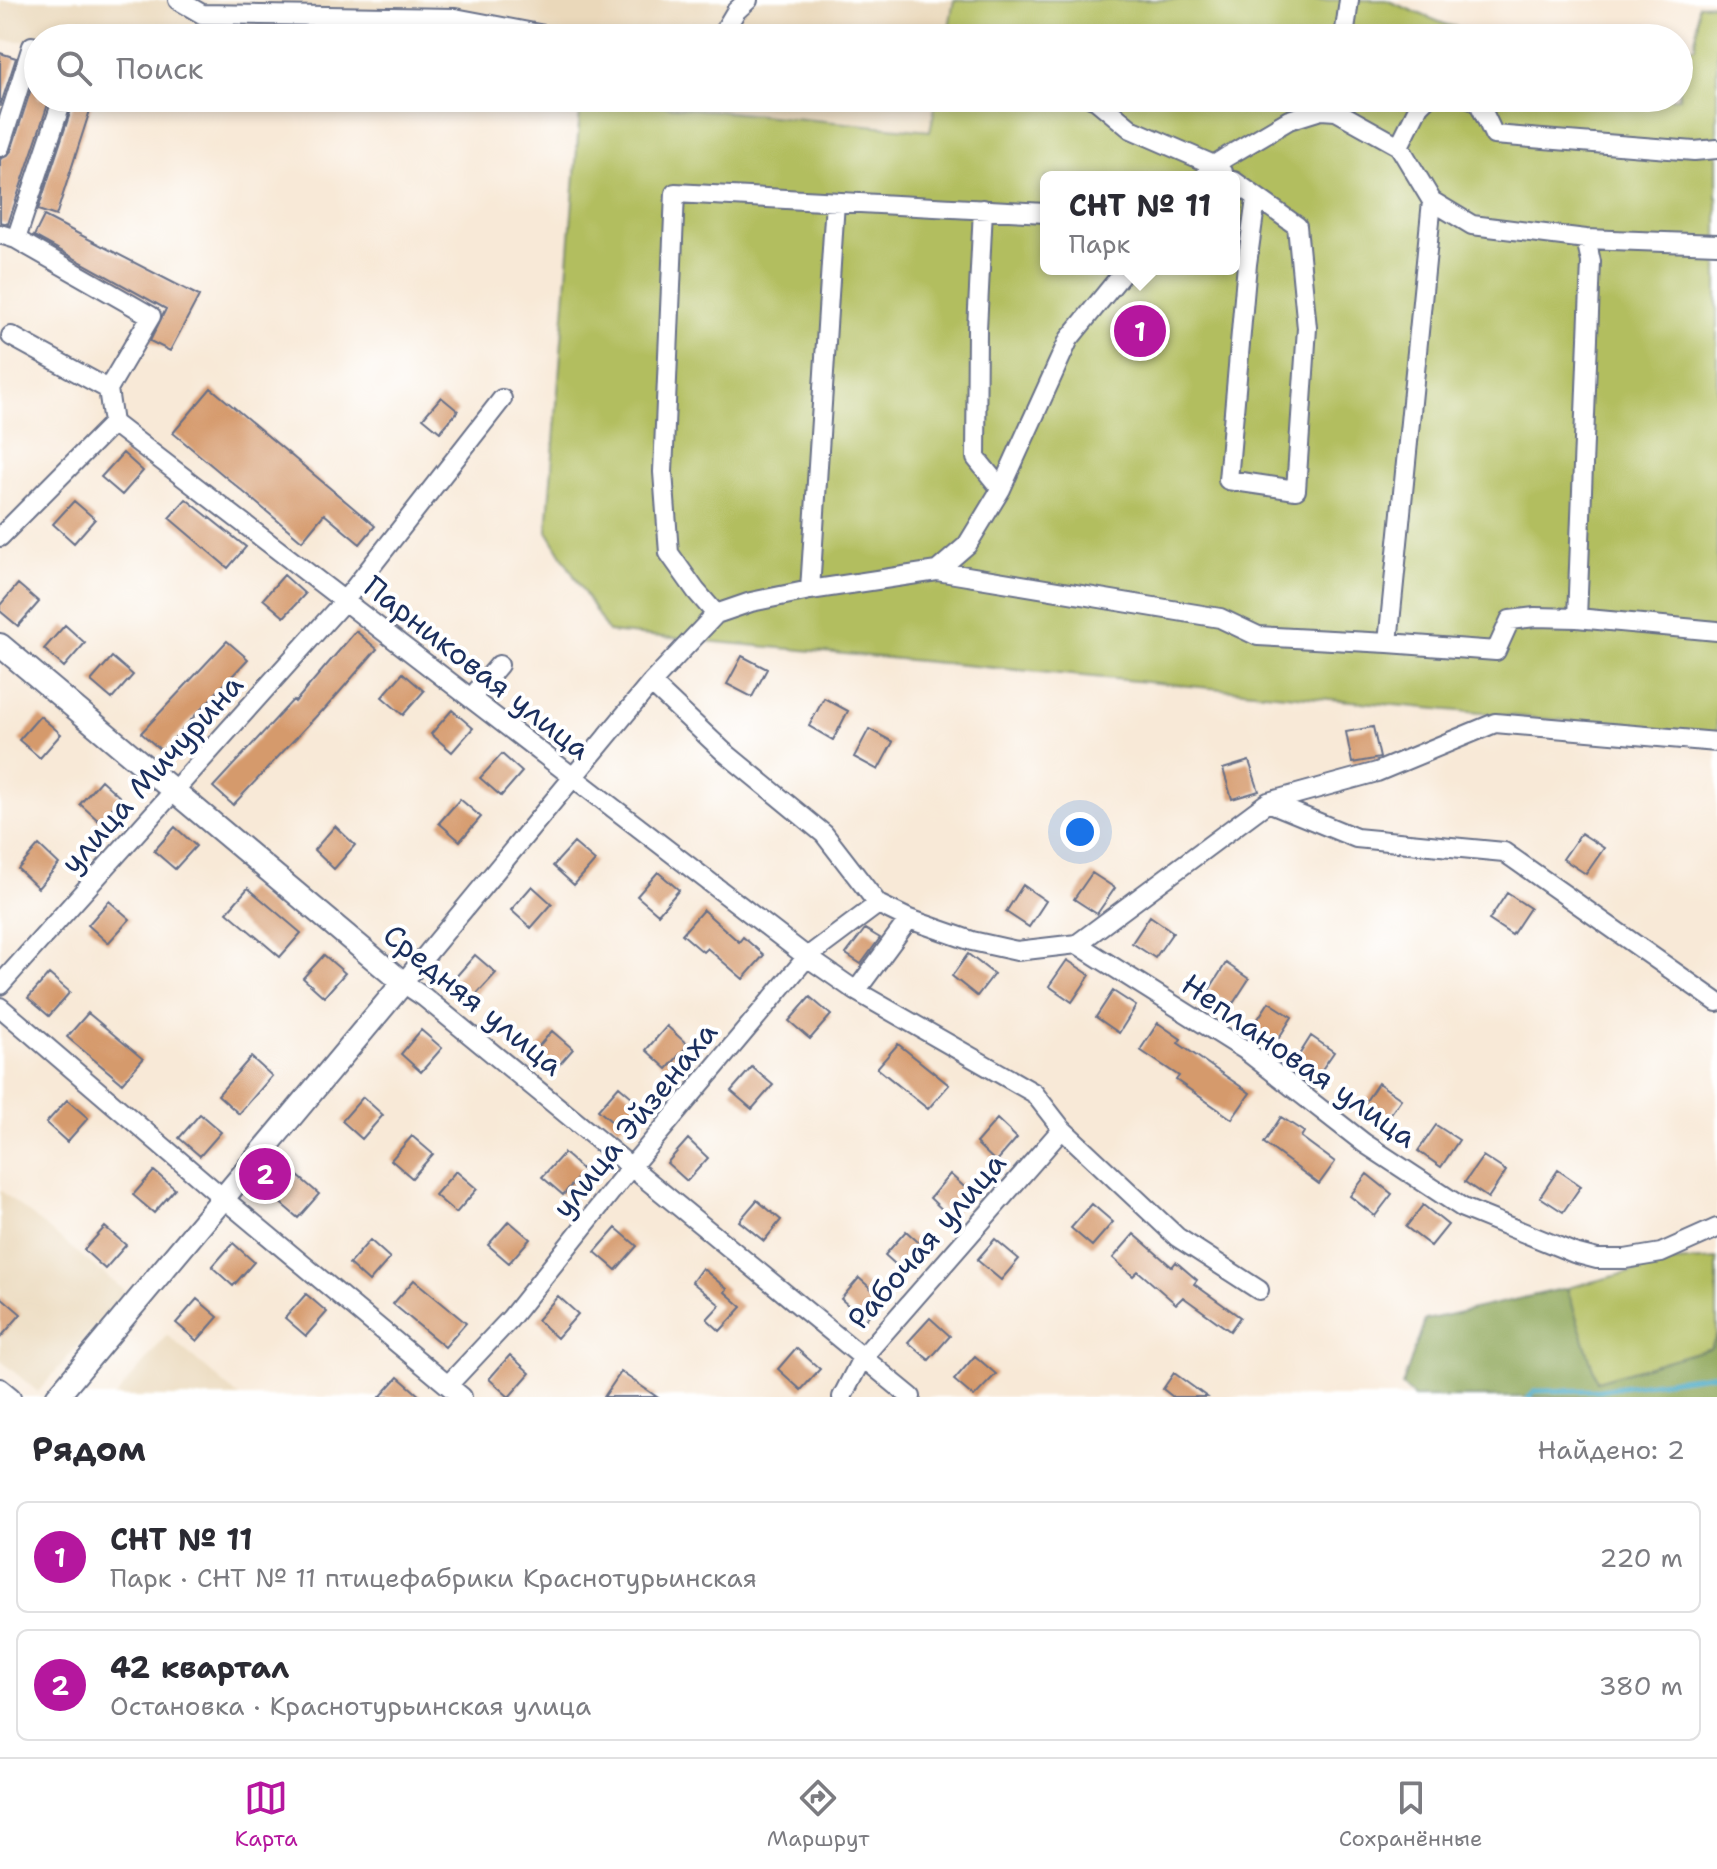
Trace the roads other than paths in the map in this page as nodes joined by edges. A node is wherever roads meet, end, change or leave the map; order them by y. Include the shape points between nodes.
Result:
1 (178, 0) edge
2 (748, 0) edge
3 (1349, 0) edge
4 (457, 9) edge
5 (510, 24) edge
6 (728, 24) edge
7 (1346, 24) edge
8 (24, 71) edge
9 (57, 112) edge
10 (1110, 112) edge
11 (1315, 112) edge
12 (1348, 112) edge
13 (1416, 112) edge
14 (1483, 112) edge
15 (1399, 146) junction
16 (0, 147) edge
17 (1717, 149) edge
18 (1212, 171) edge
19 (1219, 171) edge
20 (1240, 186) edge
21 (1256, 199) junction
22 (1432, 201) junction
23 (835, 202) junction
24 (983, 209) junction
25 (1040, 213) edge
26 (8, 236) edge
27 (1586, 239) junction
28 (1717, 244) edge
29 (1121, 275) edge
30 (11, 336) dead end
31 (108, 389) junction
32 (502, 399) dead end
33 (113, 423) junction
34 (1001, 489) junction
35 (0, 537) edge
36 (937, 571) junction
37 (810, 590) junction
38 (345, 600) junction
39 (716, 614) junction
40 (1577, 618) junction
41 (1717, 631) edge
42 (1388, 643) junction
43 (0, 645) edge
44 (499, 665) dead end
45 (651, 683) junction
46 (471, 698) junction
47 (1717, 742) edge
48 (573, 779) junction
49 (174, 791) junction
50 (1268, 802) junction
51 (878, 904) junction
52 (909, 919) junction
53 (1077, 944) junction
54 (807, 957) junction
55 (403, 983) junction
56 (0, 985) edge
57 (856, 991) junction
58 (1717, 1002) edge
59 (0, 1007) edge
60 (1062, 1129) junction
61 (630, 1168) junction
62 (223, 1198) junction
63 (1717, 1228) edge
64 (1259, 1290) dead end
65 (862, 1358) junction
66 (0, 1388) edge
67 (455, 1391) edge
68 (11, 1397) edge
69 (58, 1397) edge
70 (842, 1397) edge
71 (911, 1397) edge

1 - 4 street via 202,14
2 - 6 street
3 - 7 street
4 - 5 street
8 - 16 street
9 - 26 street
10 - 18 street via 1131,129
11 - 19 street via 1289,120
12 - 15 street
13 - 15 street
14 - 17 street via 1494,135
15 - 22 street
20 - 21 street
21 - 21 street via 1228,480 1296,490 1307,328 1297,226
22 - 27 street via 1472,225
22 - 42 street
23 - 24 street
23 - 37 street
23 - 39 street via 675,193 663,472 669,553
24 - 25 street
24 - 34 street via 976,458
26 - 31 street via 151,316
27 - 28 street
27 - 40 street via 1591,262
29 - 34 street via 1069,339
30 - 31 street
31 - 33 street
32 - 38 street, улица Мичурина
33 - 35 street
33 - 38 street, Парниковая улица
34 - 36 street via 967,545
36 - 37 street
36 - 42 street via 1220,618 1258,636
37 - 39 street
38 - 46 street, Парниковая улица
38 - 49 street, улица Мичурина
39 - 45 street
40 - 41 street
40 - 42 street via 1510,620 1496,651
43 - 49 main road, Средняя улица
44 - 46 street
45 - 48 street
45 - 51 street via 824,834
46 - 48 street, Парниковая улица
47 - 50 street via 1495,723 1377,772
48 - 54 street, Парниковая улица
48 - 55 street
49 - 55 main road, Средняя улица
49 - 56 street, улица Мичурина
50 - 53 street
50 - 58 street via 1356,838 1504,852
51 - 52 street
51 - 54 street, улица Эйзенаха
52 - 53 street via 1017,951
52 - 57 street
53 - 63 street, Неплановая улица via 1245,1050 1364,1143 1463,1208 1597,1259 1661,1253
54 - 57 street, Парниковая улица
54 - 61 street, улица Эйзенаха
55 - 61 street, Средняя улица
55 - 62 main road
57 - 60 street, Парниковая улица via 1034,1093
59 - 62 street
60 - 64 street, Парниковая улица via 1177,1237
60 - 65 street, Рабочая улица
61 - 65 street, Средняя улица
61 - 67 street, улица Эйзенаха
62 - 67 street
62 - 69 main road
65 - 70 street, Рабочая улица
65 - 71 street, Средняя улица
66 - 68 street

